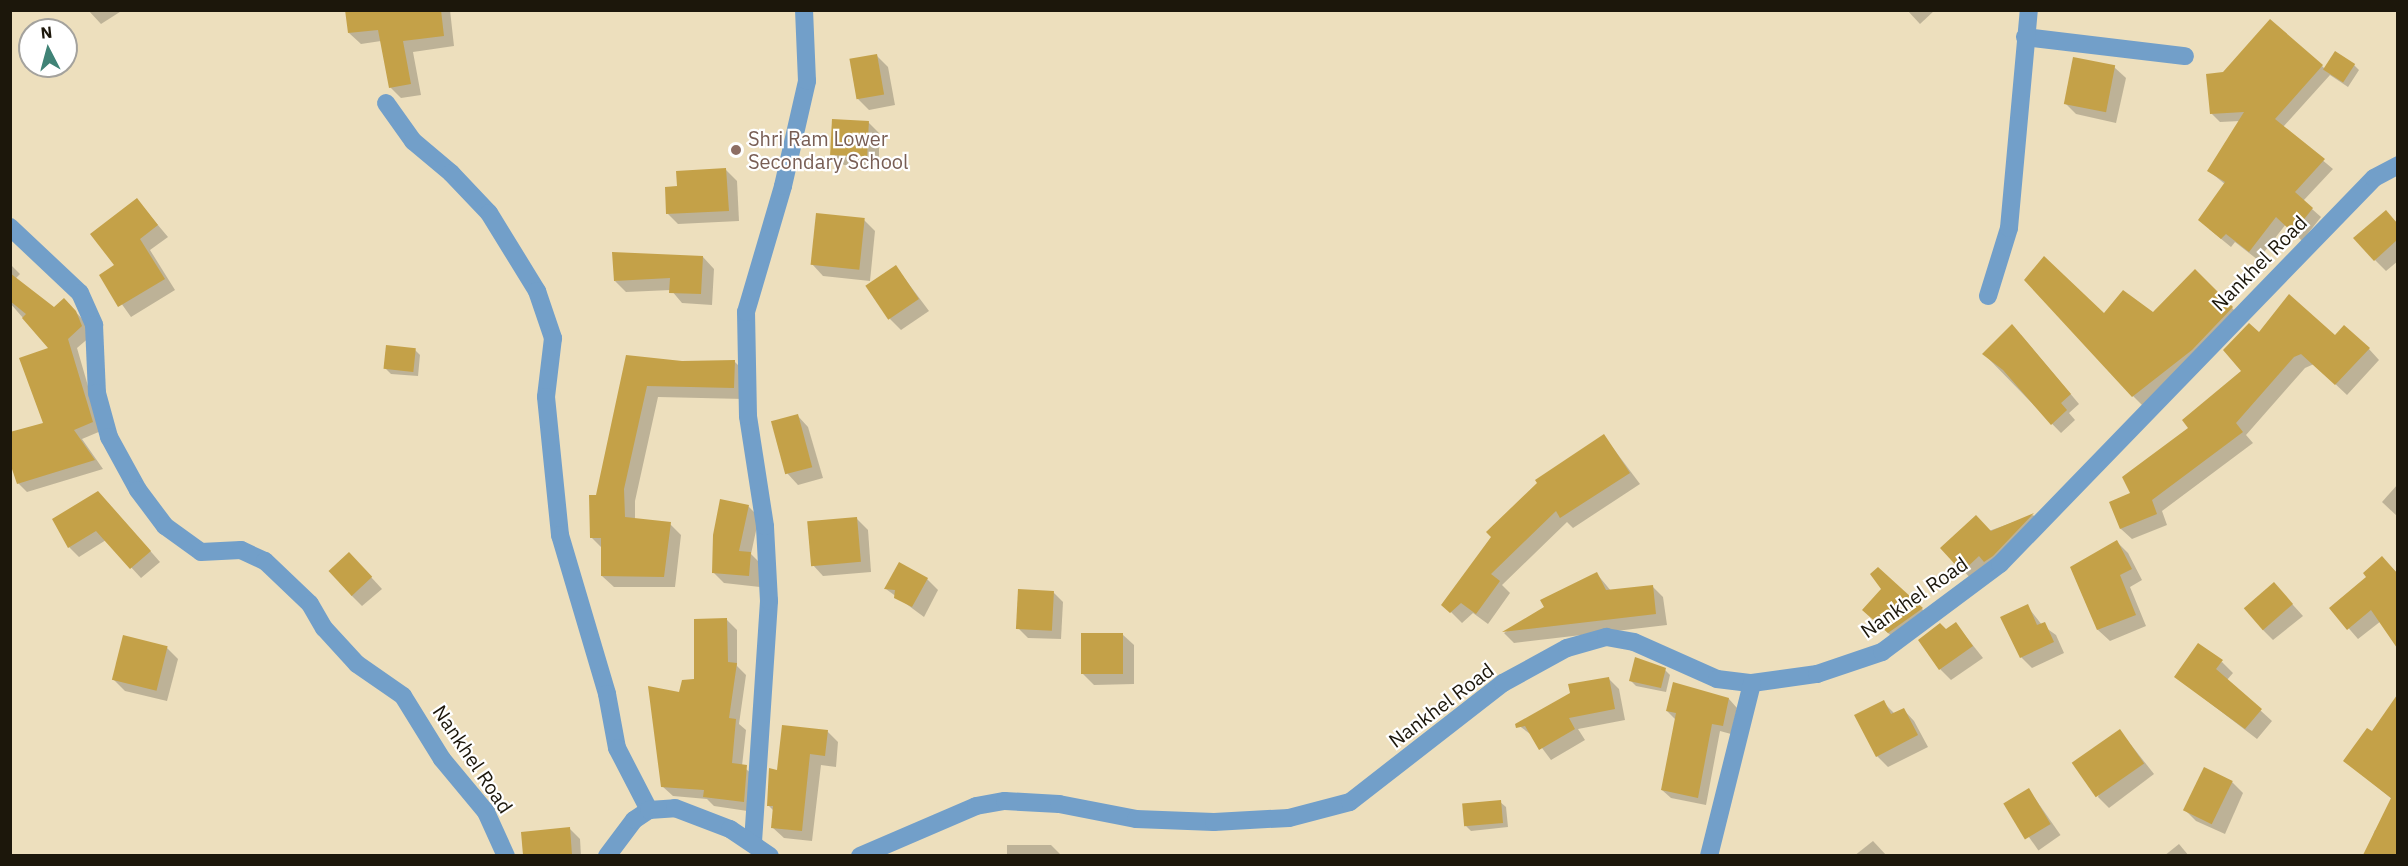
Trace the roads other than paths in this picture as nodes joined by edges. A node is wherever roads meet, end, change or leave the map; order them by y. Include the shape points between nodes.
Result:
1 (804, 10) edge
2 (2029, 10) edge
3 (2025, 37) junction
4 (2185, 56) dead end
5 (386, 103) dead end
6 (2397, 165) edge
7 (10, 227) edge
8 (1988, 296) dead end
9 (1752, 683) junction
10 (649, 810) junction
11 (753, 842) junction
12 (506, 855) edge
13 (607, 855) edge
14 (770, 855) edge
15 (860, 855) edge
16 (1709, 855) edge

1 - 11 street via 807,81 783,186 746,312 748,416 765,526 769,601
2 - 3 street
3 - 4 street
3 - 8 street via 2009,228
5 - 10 street via 413,141 489,213 537,291 553,338 546,397 560,535 607,694 617,748
6 - 9 street, Nankhel Road via 2367,185 2000,564 1882,652 1817,674
7 - 12 street, Nankhel Road via 80,293 94,325 97,393 108,437 138,490 165,526 201,552 241,550 273,568 310,604 324,628 357,664 403,696 442,759 486,812
9 - 15 street, Nankhel Road via 1717,679 1634,642 1606,638 1567,648 1503,683 1350,802 1289,818 1214,822 1136,819 1059,804 1005,801 976,806
9 - 16 street
10 - 11 street via 675,808
10 - 13 street via 634,819
11 - 14 street

